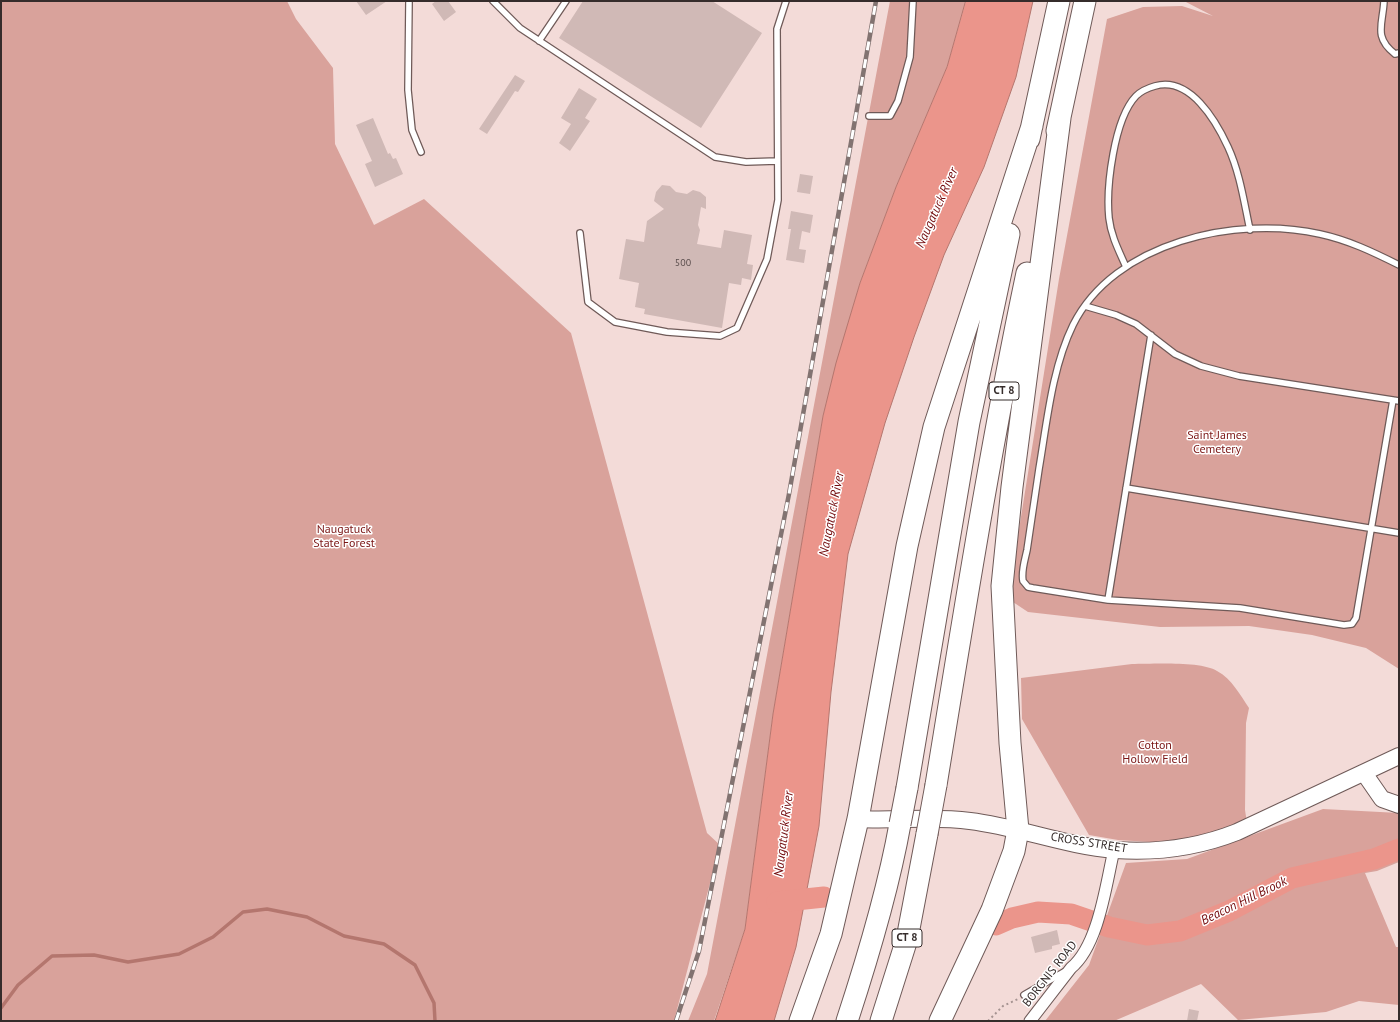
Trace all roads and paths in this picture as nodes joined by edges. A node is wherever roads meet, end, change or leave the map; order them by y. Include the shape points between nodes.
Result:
1 (409, 1) edge
2 (493, 1) edge
3 (566, 1) edge
4 (786, 1) edge
5 (913, 1) edge
6 (1059, 1) edge
7 (1086, 1) edge
8 (1384, 1) edge
9 (539, 41) junction
10 (1399, 54) edge
11 (870, 116) dead end
12 (1060, 118) junction
13 (1032, 126) junction
14 (421, 152) dead end
15 (777, 161) junction
16 (1250, 230) junction
17 (580, 233) dead end
18 (1399, 265) edge
19 (1126, 267) junction
20 (1086, 306) junction
21 (1151, 336) junction
22 (1396, 401) edge
23 (1126, 488) junction
24 (1371, 528) junction
25 (1399, 533) edge
26 (1108, 600) junction
27 (1399, 756) edge
28 (1364, 773) junction
29 (1399, 806) edge
30 (858, 819) junction
31 (1018, 830) junction
32 (1114, 850) junction
33 (1072, 968) junction
34 (1024, 996) joint
35 (800, 1021) edge
36 (847, 1021) edge
37 (881, 1021) edge
38 (940, 1021) edge
39 (988, 1021) edge
40 (1030, 1021) edge

1 - 14 lane via 408,90 412,130
2 - 9 lane via 520,28
3 - 9 lane
4 - 15 lane via 777,29
5 - 11 lane via 910,57 898,101 890,116
6 - 13 highway, CT 8
7 - 12 highway, CT 8
8 - 10 lane via 1380,33 1387,48
9 - 15 lane via 715,157 746,162
12 - 31 highway via 1012,487 1002,586 1010,744
12 - 37 highway, CT 8, bridge via 1011,352 907,939
13 - 30 highway via 934,427 907,546
13 - 36 highway, CT 8, bridge via 969,422 895,855 865,966
15 - 17 lane via 778,200 767,259 737,328 720,336 667,332 615,322 588,302
16 - 18 lane via 1290,230 1320,234 1366,248
16 - 19 lane via 1199,235 1171,244
16 - 19 lane via 1232,158 1220,132 1205,110 1191,94 1179,87 1160,85 1148,88 1136,95 1119,125 1112,168 1109,218 1115,244
19 - 20 lane via 1094,295
20 - 21 lane via 1136,324
20 - 26 lane via 1073,325 1058,370 1022,577 1025,584 1033,588
21 - 22 lane via 1175,354 1201,366 1239,376
21 - 23 lane
22 - 24 lane
23 - 24 lane
23 - 26 lane
24 - 25 lane
24 - 26 lane via 1356,618 1348,626 1240,608
27 - 28 street, CROSS STREET
28 - 29 street via 1382,799
28 - 32 street, CROSS STREET via 1219,839 1159,850
30 - 31 street, CROSS STREET via 945,818
30 - 35 highway via 831,934
31 - 32 street, CROSS STREET
31 - 38 highway via 1014,851 992,910
32 - 33 street, BORGNIS ROAD via 1093,933 1079,962
33 - 34 lane
33 - 40 street, BORGNIS ROAD
34 - 39 path via 1003,1006

